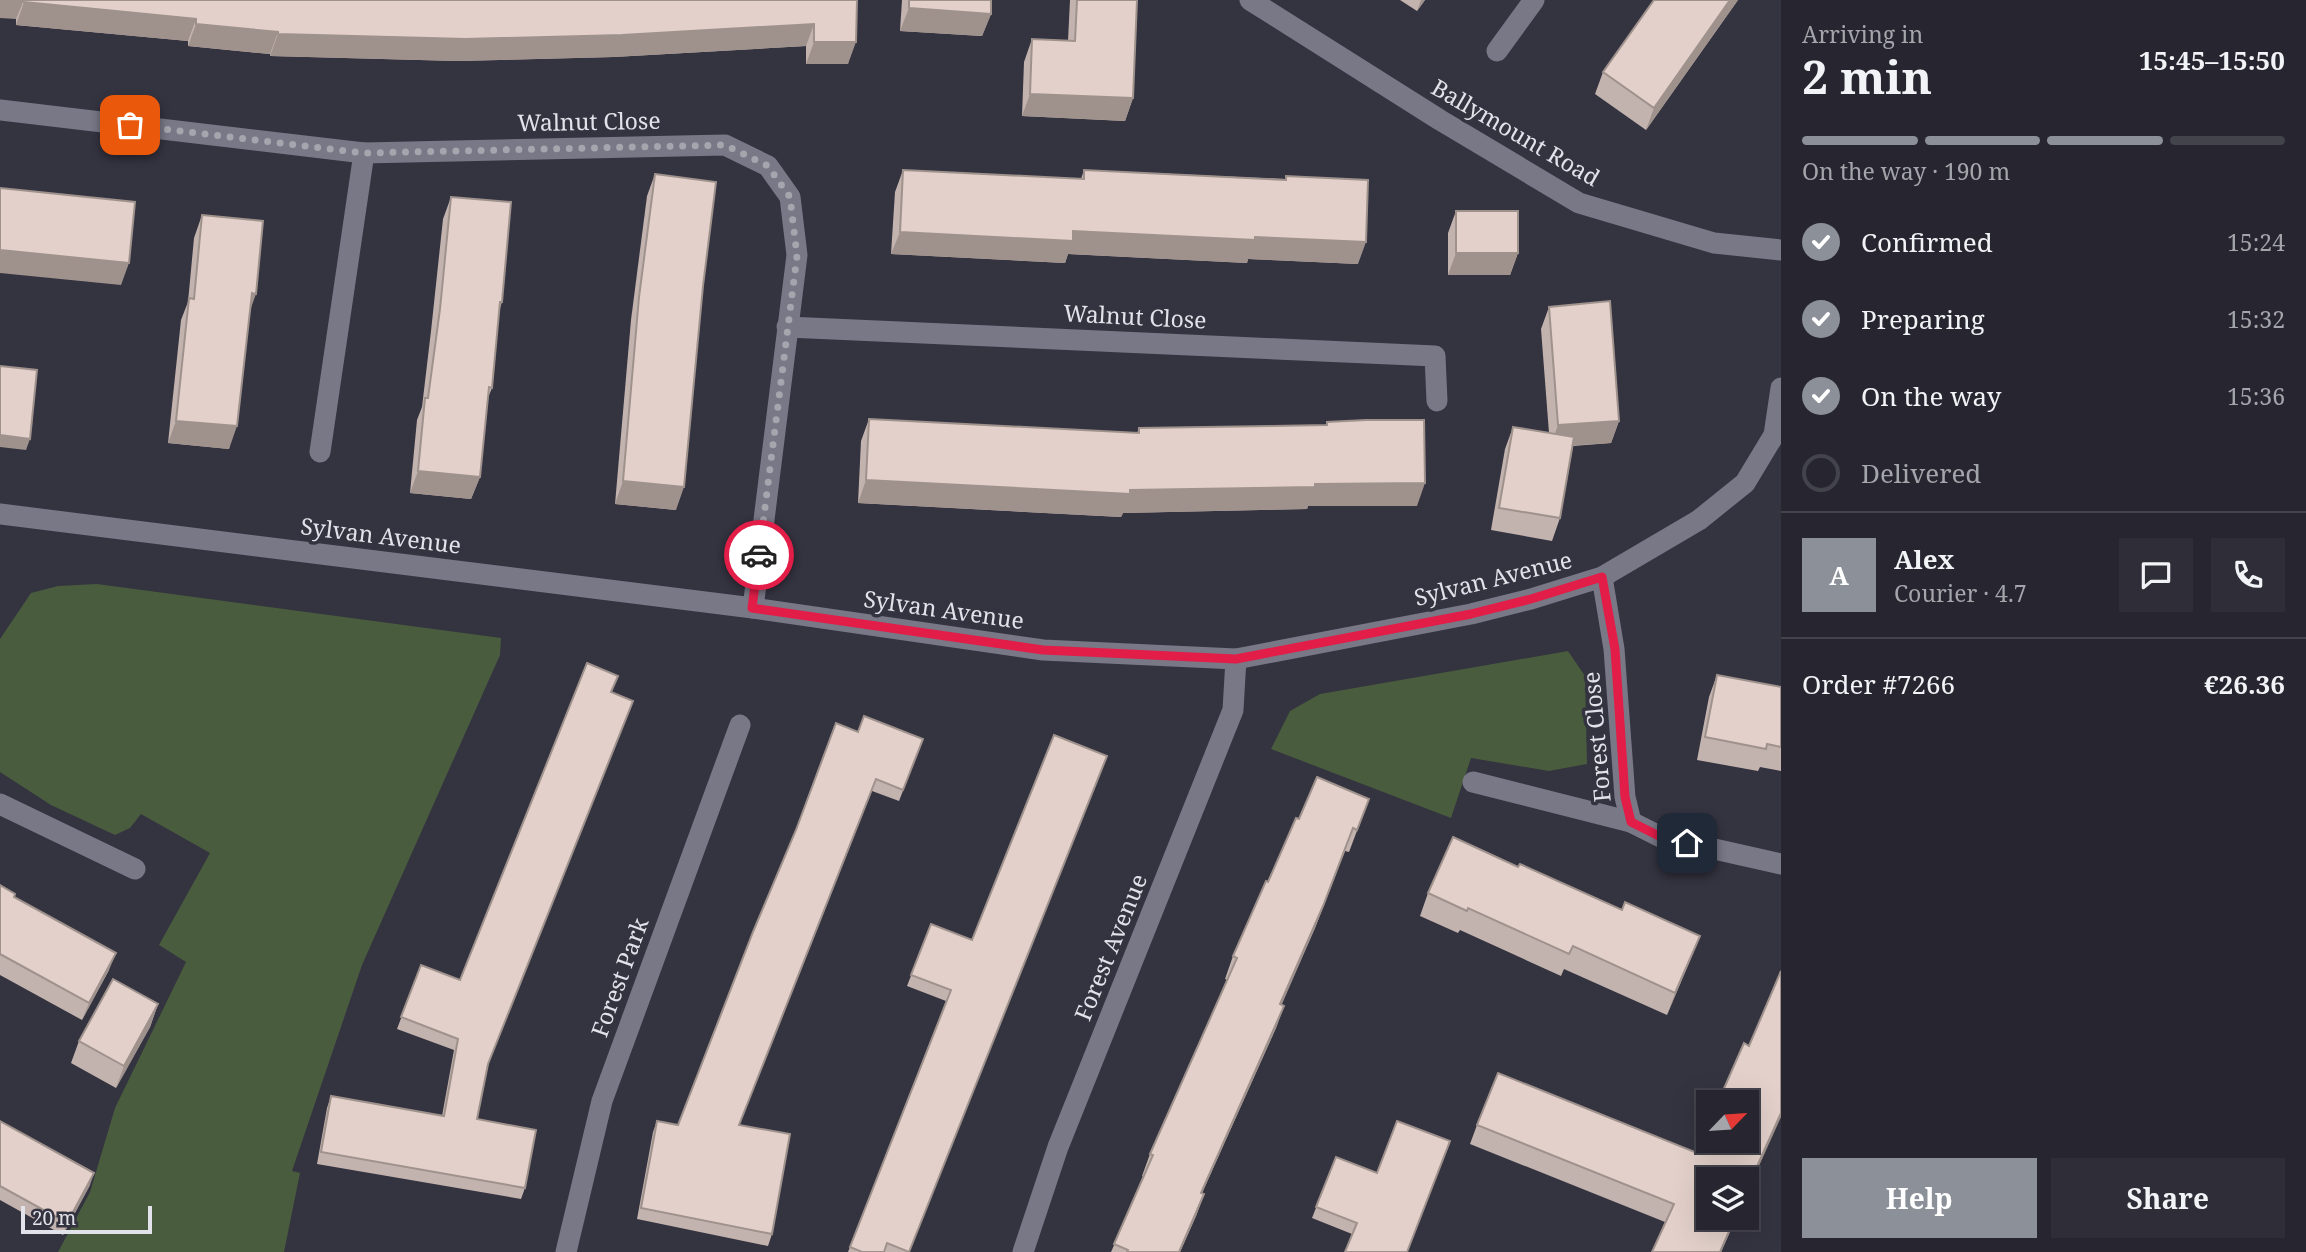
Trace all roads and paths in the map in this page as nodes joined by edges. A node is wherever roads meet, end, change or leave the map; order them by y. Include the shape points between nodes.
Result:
1 (1250, 0) edge
2 (1534, 0) edge
3 (1497, 51) dead end
4 (0, 110) edge
5 (364, 153) junction
6 (1781, 250) edge
7 (787, 327) junction
8 (1781, 388) edge
9 (1437, 401) dead end
10 (1778, 435) edge
11 (320, 452) dead end
12 (0, 515) edge
13 (1602, 577) junction
14 (752, 608) junction
15 (1236, 659) junction
16 (740, 725) dead end
17 (1473, 782) dead end
18 (0, 804) edge
19 (1631, 822) junction
20 (1781, 864) edge
21 (135, 869) dead end
22 (566, 1252) edge
23 (1023, 1252) edge

1 - 6 street, Ballymount Road via 1579,202 1714,243
2 - 3 street
4 - 5 street, Walnut Close
5 - 7 street, Walnut Close via 725,145 768,166 790,197 797,256
5 - 11 street
7 - 9 street, Walnut Close via 1435,356
7 - 14 street, Walnut Close
8 - 10 street, Sylvan Avenue
10 - 13 street, Sylvan Avenue via 1745,483 1699,520
12 - 14 street, Sylvan Avenue
13 - 15 street, Sylvan Avenue via 1471,614
13 - 19 street, Forest Close via 1615,649 1625,797
14 - 15 street, Sylvan Avenue via 1043,650
15 - 23 street, Forest Avenue via 1233,710 1058,1147
16 - 22 street, Forest Park via 602,1101
17 - 19 street
18 - 21 street
19 - 20 street, Forest Close via 1661,837

